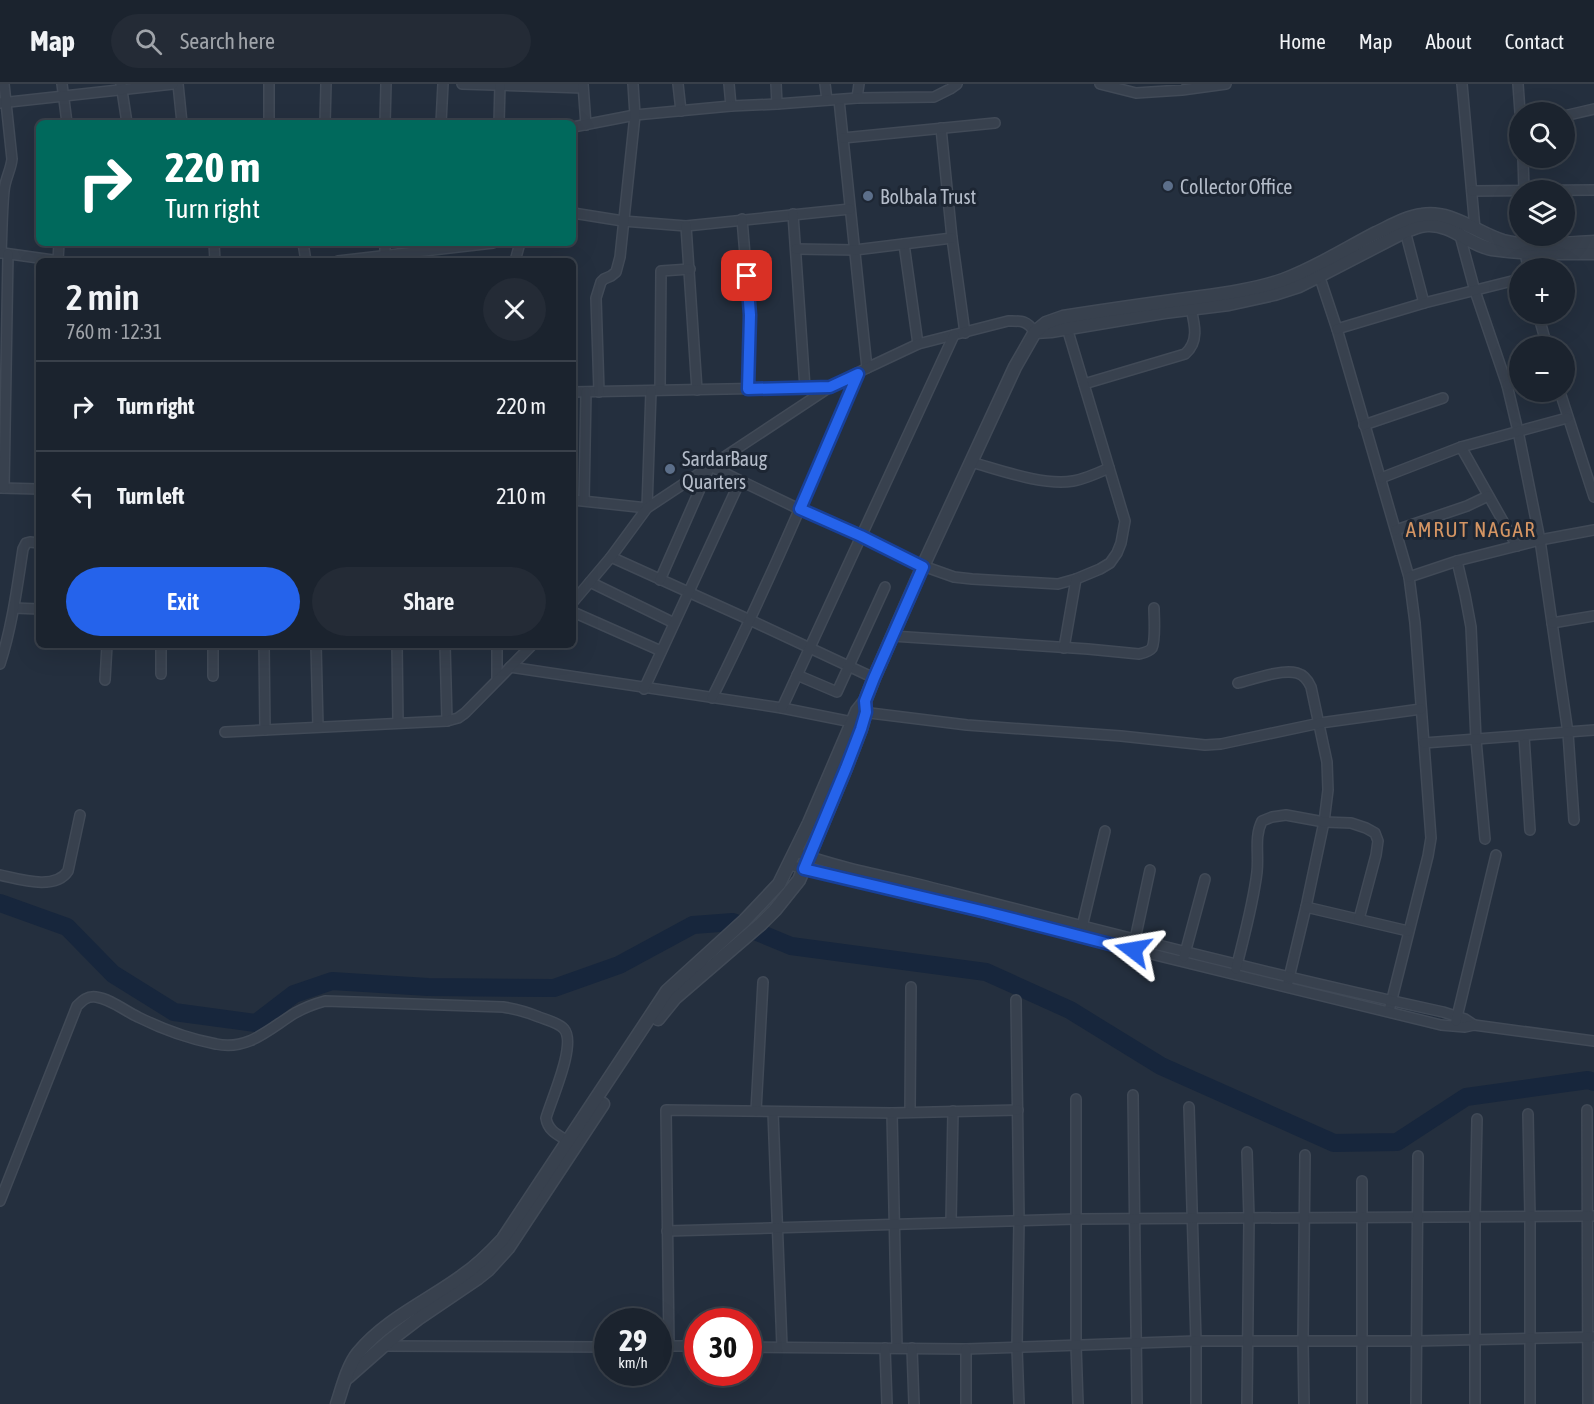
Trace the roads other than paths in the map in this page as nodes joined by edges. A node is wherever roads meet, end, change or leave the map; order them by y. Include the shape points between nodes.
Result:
1 (4, 84) edge
2 (62, 84) edge
3 (173, 84) edge
4 (178, 84) edge
5 (268, 84) edge
6 (326, 84) edge
7 (386, 84) edge
8 (443, 84) edge
9 (462, 84) edge
10 (633, 84) edge
11 (678, 84) edge
12 (729, 84) edge
13 (776, 84) edge
14 (825, 84) edge
15 (859, 84) edge
16 (957, 84) edge
17 (1100, 84) edge
18 (1226, 84) edge
19 (1462, 84) edge
20 (1518, 84) edge
21 (500, 85) edge
22 (583, 86) edge
23 (121, 87) edge
24 (1137, 89) edge
25 (63, 97) junction
26 (857, 98) junction
27 (827, 100) junction
28 (839, 100) junction
29 (1519, 102) edge
30 (3, 103) edge
31 (777, 104) junction
32 (731, 106) junction
33 (1594, 109) edge
34 (681, 111) junction
35 (1575, 113) edge
36 (635, 115) junction
37 (67, 120) edge
38 (126, 120) edge
39 (182, 120) edge
40 (269, 120) edge
41 (325, 120) edge
42 (385, 120) edge
43 (441, 120) edge
44 (500, 120) edge
45 (995, 123) dead end
46 (585, 124) junction
47 (576, 126) edge
48 (941, 128) junction
49 (843, 138) junction
50 (3, 179) edge
51 (1509, 190) edge
52 (1575, 190) edge
53 (1594, 190) edge
54 (1472, 191) junction
55 (850, 209) junction
56 (576, 213) edge
57 (793, 214) junction
58 (742, 219) junction
59 (1454, 219) junction
60 (623, 221) junction
61 (686, 226) junction
62 (1403, 226) junction
63 (1475, 230) junction
64 (1460, 234) junction
65 (952, 238) junction
66 (1594, 242) edge
67 (904, 244) junction
68 (385, 246) edge
69 (458, 246) edge
70 (1524, 248) junction
71 (796, 249) junction
72 (855, 250) junction
73 (3, 253) edge
74 (1594, 253) edge
75 (385, 256) junction
76 (38, 258) edge
77 (366, 258) edge
78 (1526, 258) edge
79 (690, 269) junction
80 (1318, 272) junction
81 (1509, 282) edge
82 (1476, 291) junction
83 (1424, 303) junction
84 (1191, 309) junction
85 (1067, 328) junction
86 (1337, 329) junction
87 (1035, 332) junction
88 (965, 333) junction
89 (954, 335) junction
90 (918, 344) junction
91 (867, 368) junction
92 (858, 374) junction
93 (1084, 384) junction
94 (1507, 385) joint
95 (830, 387) junction
96 (805, 388) junction
97 (748, 389) junction
98 (697, 390) junction
99 (655, 391) junction
100 (576, 392) edge
101 (586, 392) junction
102 (599, 392) junction
103 (3, 396) edge
104 (1443, 398) dead end
105 (1563, 402) edge
106 (1567, 418) junction
107 (1364, 425) junction
108 (1518, 430) junction
109 (1461, 447) junction
110 (970, 462) junction
111 (710, 466) junction
112 (1109, 468) junction
113 (1381, 478) junction
114 (740, 482) junction
115 (2, 488) edge
116 (36, 489) edge
117 (1488, 496) junction
118 (1594, 497) edge
119 (576, 500) edge
120 (584, 500) junction
121 (647, 508) junction
122 (800, 509) junction
123 (1396, 530) junction
124 (1594, 530) edge
125 (861, 536) junction
126 (1540, 540) junction
127 (36, 543) edge
128 (1517, 546) junction
129 (611, 557) junction
130 (1456, 561) junction
131 (923, 567) junction
132 (1409, 577) junction
133 (1076, 579) junction
134 (660, 580) junction
135 (590, 582) junction
136 (885, 587) dead end
137 (688, 592) junction
138 (576, 598) edge
139 (14, 608) junction
140 (1154, 608) dead end
141 (36, 609) edge
142 (576, 613) edge
143 (1594, 616) edge
144 (750, 620) junction
145 (674, 623) junction
146 (1552, 623) junction
147 (892, 636) junction
148 (107, 648) edge
149 (161, 648) edge
150 (213, 648) edge
151 (264, 648) edge
152 (316, 648) edge
153 (396, 648) edge
154 (445, 648) edge
155 (497, 648) edge
156 (529, 648) edge
157 (809, 648) junction
158 (1064, 648) junction
159 (661, 651) junction
160 (0, 664) edge
161 (850, 666) junction
162 (510, 668) junction
163 (161, 674) dead end
164 (796, 675) junction
165 (213, 676) dead end
166 (874, 678) junction
167 (105, 680) dead end
168 (498, 680) junction
169 (1238, 683) dead end
170 (644, 689) junction
171 (711, 698) junction
172 (782, 708) junction
173 (1421, 709) junction
174 (860, 712) junction
175 (447, 721) junction
176 (398, 723) junction
177 (1320, 723) junction
178 (318, 727) junction
179 (265, 730) junction
180 (1594, 730) edge
181 (225, 732) dead end
182 (1568, 733) junction
183 (1524, 736) junction
184 (1476, 740) junction
185 (1424, 743) junction
186 (80, 815) dead end
187 (1574, 820) dead end
188 (1324, 822) junction
189 (1530, 830) dead end
190 (1105, 831) dead end
191 (1485, 839) dead end
192 (796, 852) junction
193 (1496, 855) dead end
194 (809, 857) junction
195 (789, 865) junction
196 (804, 869) junction
197 (1150, 870) dead end
198 (0, 874) edge
199 (1205, 879) dead end
200 (1306, 907) junction
201 (1359, 919) junction
202 (1082, 926) junction
203 (1408, 931) junction
204 (1079, 936) junction
205 (1136, 939) junction
206 (1133, 950) junction
207 (1184, 957) junction
208 (705, 964) junction
209 (1236, 970) junction
210 (687, 980) junction
211 (763, 982) dead end
212 (1288, 982) junction
213 (911, 987) dead end
214 (1016, 1000) dead end
215 (1391, 1001) junction
216 (1389, 1011) junction
217 (1455, 1021) junction
218 (1594, 1041) edge
219 (1133, 1095) dead end
220 (1076, 1099) dead end
221 (1189, 1107) dead end
222 (1018, 1110) junction
223 (1587, 1110) dead end
224 (953, 1111) junction
225 (756, 1112) junction
226 (773, 1112) junction
227 (910, 1112) junction
228 (891, 1113) junction
229 (1528, 1114) dead end
230 (1477, 1119) dead end
231 (568, 1141) junction
232 (1247, 1152) dead end
233 (1305, 1155) dead end
234 (1418, 1156) dead end
235 (1362, 1181) dead end
236 (0, 1201) edge
237 (1530, 1216) junction
238 (1591, 1216) edge
239 (1360, 1217) junction
240 (1417, 1217) junction
241 (1474, 1217) junction
242 (1249, 1218) junction
243 (1305, 1218) junction
244 (1076, 1219) junction
245 (1135, 1219) junction
246 (1193, 1219) junction
247 (1020, 1220) junction
248 (951, 1222) junction
249 (894, 1224) junction
250 (777, 1228) junction
251 (667, 1231) junction
252 (502, 1248) junction
253 (668, 1308) edge
254 (1591, 1337) edge
255 (1530, 1338) junction
256 (1474, 1339) junction
257 (1248, 1340) junction
258 (1196, 1341) junction
259 (1303, 1341) junction
260 (1362, 1341) junction
261 (1416, 1341) junction
262 (1137, 1343) junction
263 (1076, 1345) junction
264 (384, 1346) junction
265 (594, 1347) edge
266 (762, 1347) edge
267 (782, 1347) junction
268 (1017, 1347) junction
269 (885, 1348) junction
270 (897, 1348) junction
271 (912, 1348) junction
272 (966, 1348) junction
273 (345, 1380) junction
274 (337, 1404) edge
275 (887, 1404) edge
276 (914, 1404) edge
277 (966, 1404) edge
278 (1019, 1404) edge
279 (1078, 1404) edge
280 (1137, 1404) edge
281 (1196, 1404) edge
282 (1247, 1404) edge
283 (1304, 1404) edge
284 (1362, 1404) edge
285 (1416, 1404) edge
286 (1475, 1404) edge
287 (1530, 1404) edge
288 (1588, 1404) edge

1 - 30 street
2 - 25 street
3 - 23 street
4 - 39 street
5 - 40 street
6 - 41 street
7 - 42 street
8 - 43 street
9 - 21 street
10 - 36 street
11 - 34 street
12 - 32 street
13 - 31 street
14 - 27 street
15 - 26 street
16 - 26 street via 934,97
17 - 24 street
18 - 24 street via 1182,90
19 - 54 street
20 - 29 street
21 - 22 street
21 - 44 street
22 - 46 street
23 - 25 street
23 - 38 street
25 - 30 street
25 - 37 street
26 - 28 street
27 - 28 street
27 - 31 street
28 - 49 street
30 - 50 street via 12,159 11,170
31 - 32 street
32 - 34 street
33 - 35 street
34 - 36 street
36 - 46 street
36 - 60 street
45 - 48 street
46 - 47 street
48 - 49 street
48 - 65 street
49 - 55 street
50 - 73 street
51 - 54 street
52 - 53 street
54 - 63 street
55 - 57 street
55 - 72 street
56 - 60 street
57 - 58 street
57 - 71 street
58 - 61 street
58 - 97 street via 750,315
59 - 62 street via 1423,214
59 - 63 street
59 - 64 street
60 - 61 street
60 - 102 street via 616,272 601,282 596,298
61 - 79 street
62 - 64 street via 1429,225
62 - 80 street via 1364,239
62 - 83 street
63 - 70 street
64 - 70 street via 1482,247
64 - 82 street
65 - 67 street
65 - 88 street
66 - 70 street
67 - 72 street
67 - 90 street
68 - 75 street
69 - 75 street
70 - 74 street
70 - 78 street
71 - 72 street
71 - 96 street
72 - 91 street
73 - 76 street
73 - 103 street
75 - 77 street
79 - 98 street
79 - 99 street via 662,271
80 - 84 street via 1299,286 1274,294
80 - 86 street
80 - 87 street via 1251,288 1063,317
81 - 82 street
82 - 83 street
82 - 94 street
83 - 86 street
84 - 85 street
84 - 93 street via 1194,341 1185,354
85 - 87 street
85 - 93 street
86 - 107 street
87 - 88 street via 1029,324 1008,321
87 - 110 street
88 - 89 street
89 - 90 street
89 - 125 street
90 - 91 street
91 - 92 street
92 - 95 street
92 - 122 street
93 - 112 street
94 - 108 street
95 - 96 street
95 - 111 street
96 - 97 street
97 - 98 street
98 - 99 street
99 - 102 street
99 - 121 street
100 - 101 street
101 - 102 street
101 - 120 street
103 - 115 street
104 - 107 street
105 - 106 street
106 - 108 street
106 - 118 street
107 - 113 street
108 - 109 street
108 - 126 street
109 - 113 street
109 - 117 street
110 - 112 street via 1057,483 1075,481
110 - 131 street
111 - 114 street
111 - 121 street
111 - 134 street
112 - 133 street via 1125,521 1122,543 1110,563
113 - 123 street
114 - 122 street
114 - 137 street
115 - 116 street
117 - 123 street
117 - 128 street
119 - 120 street
120 - 121 street
121 - 129 street
122 - 125 street
122 - 144 street
123 - 132 street
124 - 126 street
125 - 131 street
125 - 157 street
126 - 128 street
126 - 146 street
127 - 139 street via 26,543 23,549
128 - 130 street
129 - 134 street
129 - 135 street
130 - 132 street
130 - 184 street via 1471,627
131 - 133 street via 972,579 1058,584
131 - 147 street
132 - 173 street
133 - 158 street
134 - 137 street
135 - 138 street
135 - 145 street
136 - 161 street
137 - 144 street
137 - 145 street
139 - 141 street
139 - 160 street
140 - 158 street via 1152,648 1146,653
142 - 159 street
143 - 146 street
144 - 157 street
144 - 171 street
145 - 159 street
146 - 182 street
147 - 158 street
147 - 166 street
148 - 167 street
149 - 163 street
150 - 165 street
151 - 179 street
152 - 178 street
153 - 176 street
154 - 175 street
155 - 168 street
156 - 162 street
157 - 161 street
157 - 164 street
159 - 170 street
161 - 164 street via 837,692
161 - 166 street
162 - 168 street
162 - 170 street
164 - 172 street
166 - 174 street
168 - 175 street via 465,713
169 - 177 street via 1297,673 1311,687
170 - 171 street
171 - 172 street
172 - 174 street
173 - 177 street
173 - 185 street
174 - 177 street via 1205,745
174 - 192 street
174 - 194 street via 846,768
175 - 176 street
176 - 178 street
177 - 188 street via 1329,776
178 - 179 street
179 - 181 street
180 - 182 street
182 - 183 street
182 - 187 street
183 - 184 street
183 - 189 street
184 - 185 street
184 - 191 street
185 - 203 street via 1431,838
186 - 198 street via 64,877 44,882
188 - 200 street
188 - 201 street via 1366,828 1378,841
188 - 209 street via 1286,815 1262,821 1257,831 1254,893
190 - 202 street
192 - 194 street
192 - 195 street
193 - 217 street
194 - 196 street
194 - 202 street
195 - 196 street
195 - 208 street via 779,884
196 - 204 street
196 - 208 street via 761,924
197 - 205 street
199 - 207 street
200 - 201 street
200 - 212 street
201 - 203 street
202 - 204 street
202 - 205 street
203 - 215 street
204 - 206 street
205 - 206 street
205 - 207 street
206 - 207 street
207 - 209 street
208 - 210 street
209 - 212 street
210 - 231 street via 667,991
210 - 252 street via 517,1235
211 - 225 street
212 - 215 street
212 - 216 street
213 - 227 street
214 - 222 street
215 - 216 street
215 - 217 street
216 - 217 street via 1441,1025
217 - 218 street via 1466,1019 1474,1025
219 - 245 street
220 - 244 street
221 - 246 street
222 - 224 street
222 - 247 street
223 - 238 street
224 - 227 street
224 - 248 street
225 - 226 street
225 - 251 street via 666,1110
226 - 228 street
226 - 250 street
227 - 228 street
228 - 249 street
229 - 237 street
230 - 241 street
231 - 236 street via 550,1130 546,1118 562,1070 568,1035 563,1027 519,1009 325,1002 232,1047 172,1031 95,997 84,999 77,1006
231 - 252 street via 503,1239
232 - 242 street
233 - 243 street
234 - 240 street
235 - 239 street
237 - 238 street
237 - 241 street
237 - 255 street
238 - 254 street
239 - 240 street
239 - 243 street
239 - 260 street
240 - 241 street
240 - 261 street
241 - 256 street
242 - 243 street
242 - 246 street
242 - 257 street
243 - 259 street
244 - 245 street
244 - 247 street
244 - 263 street
245 - 246 street
245 - 262 street
246 - 258 street
247 - 248 street
247 - 268 street
248 - 249 street
249 - 250 street
249 - 270 street
250 - 251 street
250 - 267 street
251 - 253 street
252 - 264 street via 488,1270
252 - 273 street via 391,1323 357,1354
254 - 255 street
254 - 288 street
255 - 256 street
255 - 287 street
256 - 261 street
256 - 286 street
257 - 258 street
257 - 259 street
257 - 282 street
258 - 262 street
258 - 281 street
259 - 260 street
259 - 283 street
260 - 261 street
260 - 284 street
261 - 285 street
262 - 263 street
262 - 280 street
263 - 268 street
263 - 279 street
264 - 265 street
264 - 273 street
266 - 267 street
267 - 269 street
268 - 272 street
268 - 278 street
269 - 270 street
269 - 275 street
270 - 271 street
271 - 272 street
271 - 276 street
272 - 277 street
273 - 274 street

